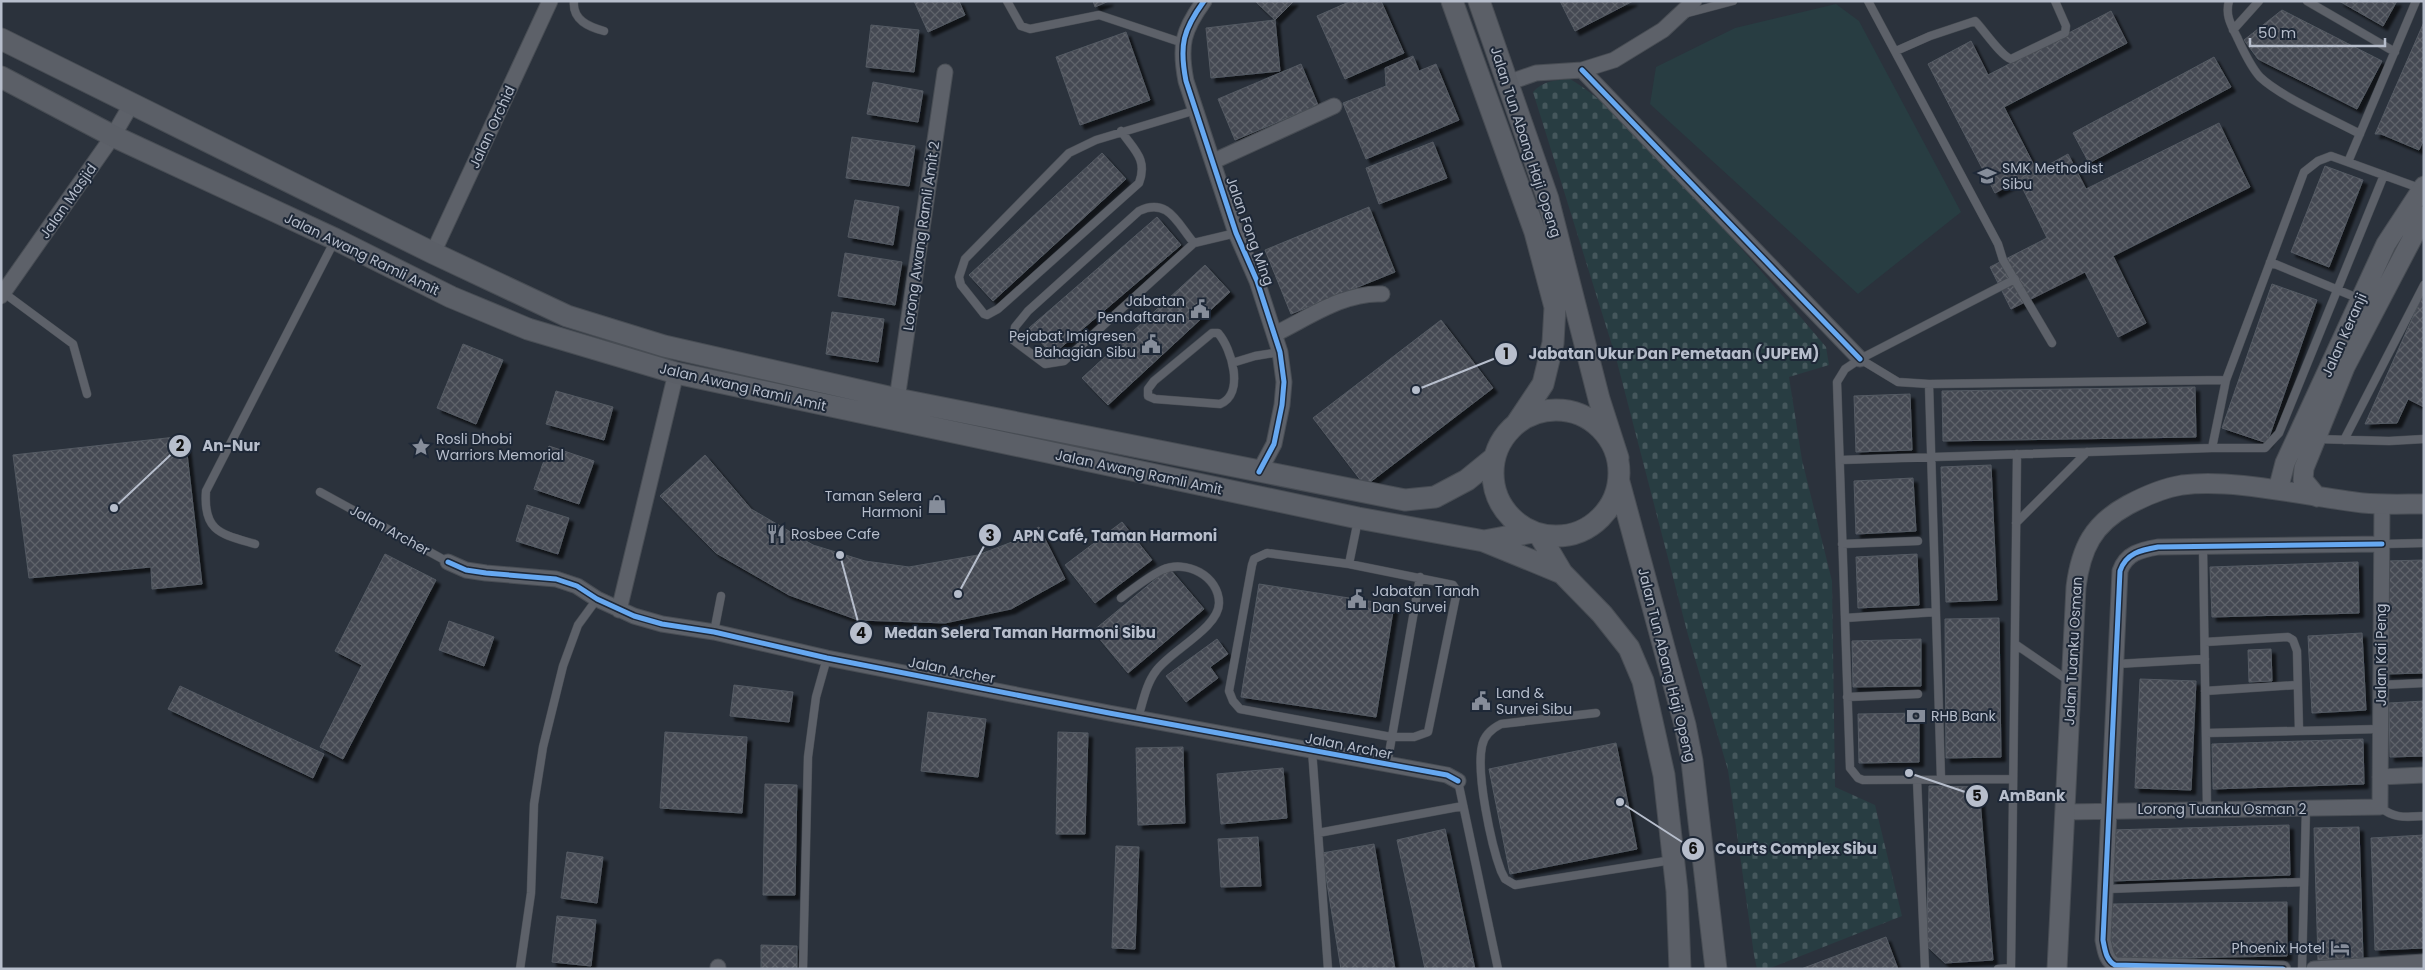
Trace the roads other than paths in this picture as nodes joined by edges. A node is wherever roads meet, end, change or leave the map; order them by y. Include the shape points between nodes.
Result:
1 (550, 1) edge
2 (574, 1) edge
3 (1007, 1) edge
4 (1204, 1) edge
5 (1452, 1) edge
6 (1479, 1) edge
7 (1694, 1) edge
8 (1733, 1) edge
9 (1868, 1) edge
10 (2055, 1) edge
11 (2229, 1) edge
12 (2260, 1) edge
13 (2307, 1) edge
14 (2416, 1) edge
15 (1678, 16) junction
16 (2233, 30) junction
17 (604, 31) dead end
18 (1, 39) edge
19 (1183, 44) junction
20 (1896, 51) junction
21 (2395, 52) junction
22 (1582, 70) junction
23 (945, 72) dead end
24 (1, 78) edge
25 (1507, 83) junction
26 (131, 105) junction
27 (1334, 106) dead end
28 (1196, 110) junction
29 (1121, 131) junction
30 (2360, 134) junction
31 (113, 136) junction
32 (1214, 161) junction
33 (2348, 162) junction
34 (2384, 175) junction
35 (2423, 188) edge
36 (2421, 226) edge
37 (1236, 233) junction
38 (335, 239) junction
39 (1194, 243) junction
40 (433, 254) junction
41 (2401, 259) junction
42 (2270, 262) junction
43 (2015, 279) junction
44 (2424, 285) edge
45 (2336, 289) junction
46 (3, 294) edge
47 (1382, 294) dead end
48 (2360, 299) junction
49 (1275, 334) junction
50 (2052, 343) dead end
51 (1280, 352) junction
52 (1860, 359) junction
53 (1232, 363) junction
54 (676, 373) junction
55 (2226, 380) junction
56 (1929, 384) junction
57 (87, 394) dead end
58 (897, 399) junction
59 (1517, 423) junction
60 (2314, 439) junction
61 (2423, 439) edge
62 (2344, 440) junction
63 (2212, 448) junction
64 (2087, 452) junction
65 (2018, 454) junction
66 (1931, 457) junction
67 (1494, 458) junction
68 (1618, 458) junction
69 (1840, 460) junction
70 (1259, 472) junction
71 (1619, 482) junction
72 (2278, 490) junction
73 (320, 492) dead end
74 (2317, 497) junction
75 (2382, 503) junction
76 (2424, 504) edge
77 (1358, 518) junction
78 (2016, 523) junction
79 (1536, 533) junction
80 (1484, 541) junction
81 (1918, 541) dead end
82 (2424, 543) edge
83 (255, 544) dead end
84 (1842, 544) junction
85 (2382, 544) junction
86 (2203, 547) junction
87 (448, 562) joint
88 (1348, 564) junction
89 (1562, 573) junction
90 (1420, 577) junction
91 (721, 596) dead end
92 (1122, 598) dead end
93 (597, 599) junction
94 (619, 610) junction
95 (1936, 612) junction
96 (1845, 618) junction
97 (714, 632) junction
98 (2205, 642) junction
99 (2015, 644) junction
100 (827, 658) junction
101 (2205, 659) junction
102 (2117, 664) junction
103 (2071, 682) junction
104 (2424, 683) edge
105 (2296, 685) junction
106 (2381, 686) junction
107 (2205, 690) junction
108 (1918, 694) dead end
109 (1847, 698) junction
110 (1596, 714) dead end
111 (1138, 718) junction
112 (2381, 729) junction
113 (2299, 731) junction
114 (2206, 733) junction
115 (1392, 737) junction
116 (1312, 750) junction
117 (1387, 764) junction
118 (2424, 775) edge
119 (2380, 776) junction
120 (1917, 779) junction
121 (1941, 779) junction
122 (2013, 779) junction
123 (1458, 781) joint
124 (1463, 806) junction
125 (2380, 807) junction
126 (2306, 808) junction
127 (2207, 809) junction
128 (2110, 810) junction
129 (2064, 812) junction
130 (2424, 816) edge
131 (1701, 829) junction
132 (1318, 833) junction
133 (1674, 860) junction
134 (2304, 882) junction
135 (2107, 889) junction
136 (1677, 891) junction
137 (2424, 962) edge
138 (520, 969) edge
139 (803, 969) edge
140 (1328, 969) edge
141 (1498, 969) edge
142 (1669, 969) edge
143 (1680, 969) edge
144 (1716, 969) edge
145 (1726, 969) edge
146 (1925, 969) edge
147 (1998, 969) edge
148 (2010, 969) edge
149 (2057, 969) edge
150 (2283, 969) edge
151 (2302, 969) edge
152 (2314, 969) edge

1 - 40 street, Jalan Orchid
2 - 17 lane via 573,9 577,16 591,27
3 - 19 lane via 1021,26 1030,30 1100,15
4 - 19 street, Jalan Fong Ming via 1185,32
5 - 59 main road, Jalan Tun Abang Haji Openg via 1535,232 1555,307 1553,343 1543,384
6 - 25 main road, Jalan Tun Abang Haji Openg
7 - 15 street
8 - 15 lane
9 - 20 lane
10 - 20 lane via 2066,26 2065,33 2011,59 2003,55 1976,21
11 - 16 lane via 2227,10
12 - 16 lane
13 - 21 lane
14 - 21 lane
15 - 22 street via 1629,53
16 - 30 lane via 2260,76 2276,89
18 - 26 main road, Jalan Awang Ramli Amit
19 - 28 street, Jalan Fong Ming via 1186,81
20 - 43 lane
21 - 30 lane
22 - 25 street via 1536,73
22 - 52 street
23 - 58 street, Lorong Awang Ramli Amit 2
24 - 31 main road, Jalan Awang Ramli Amit
25 - 68 main road, Jalan Tun Abang Haji Openg via 1548,199 1599,398
26 - 31 street, Jalan Masjid
26 - 40 main road, Jalan Awang Ramli Amit
27 - 32 street
28 - 29 lane
28 - 32 street, Jalan Fong Ming
29 - 29 lane via 1068,153 965,259 960,285 984,314 998,309 1139,183 1143,163
30 - 33 lane
31 - 38 main road, Jalan Awang Ramli Amit
31 - 46 street, Jalan Masjid
32 - 37 street, Jalan Fong Ming
33 - 34 lane
33 - 42 lane via 2331,156 2304,172
34 - 35 lane
34 - 45 lane
35 - 48 street, Jalan Keranji via 2386,244
36 - 41 street, Jalan Keranji
37 - 39 lane
37 - 49 street, Jalan Fong Ming
38 - 54 main road, Jalan Awang Ramli Amit via 451,297 528,329
38 - 83 lane via 206,492 207,518 215,527 224,534
39 - 39 lane via 1064,362 1045,364 1013,340 1015,327 1028,311 1139,211 1151,205 1165,208
40 - 58 main road, Jalan Awang Ramli Amit via 576,318 664,346
41 - 48 street via 2374,297 2368,301
41 - 60 street, Jalan Keranji via 2344,367
42 - 45 lane
42 - 55 lane
43 - 50 lane
43 - 52 lane
44 - 62 lane
45 - 48 lane
45 - 63 lane via 2279,433 2272,443 2257,449
46 - 57 lane via 73,344
47 - 49 street via 1352,297
48 - 72 street, Jalan Keranji via 2285,463
49 - 51 street, Jalan Fong Ming
51 - 53 lane
51 - 70 street, Jalan Fong Ming via 1284,382 1282,405 1274,444
52 - 56 lane via 1898,382
52 - 69 lane via 1845,369 1837,382
53 - 53 lane via 1232,394 1220,404 1150,398 1147,393 1154,382 1212,333 1218,333 1224,340
54 - 77 main road, Jalan Awang Ramli Amit
54 - 94 street
55 - 56 lane
55 - 63 lane
56 - 66 lane
58 - 70 main road, Jalan Awang Ramli Amit
59 - 67 main road via 1503,439
59 - 68 main road via 1535,413 1556,410 1577,413 1595,423 1609,438
60 - 62 lane
60 - 74 street, Jalan Keranji via 2304,468 2304,480
61 - 62 lane
63 - 64 lane
64 - 65 lane
64 - 78 lane
65 - 66 lane
65 - 78 lane
66 - 69 lane
66 - 95 lane
67 - 70 main road, Jalan Awang Ramli Amit via 1467,480 1435,497 1405,500
67 - 79 main road via 1492,476 1504,510 1517,523
68 - 71 main road
69 - 84 lane
71 - 79 main road via 1609,507 1590,526 1574,534 1557,537
71 - 131 main road, Jalan Tun Abang Haji Openg via 1685,725
72 - 74 street, Jalan Tuanku Osman
72 - 103 street, Jalan Tuanku Osman via 2181,485 2146,495 2116,511 2086,544 2079,565
73 - 87 lane, Jalan Archer
74 - 75 street, Jalan Tuanku Osman
75 - 76 street, Jalan Tuanku Osman
75 - 85 street, Jalan Kai Peng
77 - 80 main road, Jalan Awang Ramli Amit
77 - 88 lane
78 - 99 lane
79 - 80 main road, Jalan Awang Ramli Amit
79 - 89 main road, Jalan Tun Abang Haji Openg
80 - 89 main road
81 - 84 lane
82 - 85 lane
84 - 96 lane
85 - 86 street
85 - 106 street, Jalan Kai Peng
86 - 98 lane
86 - 102 street via 2137,550 2123,563 2119,578
87 - 93 street, Jalan Archer via 466,570 556,579 577,586
88 - 90 lane
88 - 115 lane via 1267,553 1254,559 1229,691 1240,709
89 - 133 main road, Jalan Tun Abang Haji Openg via 1602,614 1629,648 1643,681 1664,775
90 - 115 lane
90 - 115 lane via 1453,585 1457,591 1430,729 1414,737
91 - 97 lane
92 - 111 lane via 1164,569 1177,568 1205,575 1214,584 1219,604 1210,624 1168,657 1155,672
93 - 94 street, Jalan Archer
93 - 138 lane via 578,625 563,666 543,747 534,804 531,893
94 - 97 street, Jalan Archer via 662,624
95 - 96 lane
95 - 121 lane
96 - 109 lane
97 - 100 street, Jalan Archer
98 - 101 lane
98 - 105 lane via 2288,637 2293,640 2297,651
99 - 103 lane
99 - 122 lane
100 - 111 street, Jalan Archer
100 - 139 lane via 816,697 808,757
101 - 102 lane
101 - 107 lane
102 - 128 street
103 - 129 street, Jalan Tuanku Osman
104 - 106 lane
105 - 107 lane
105 - 113 lane
106 - 112 street, Jalan Kai Peng
107 - 114 lane
108 - 109 lane
109 - 120 lane via 1850,768 1855,774 1863,780
110 - 133 lane via 1501,724 1490,730 1482,745 1481,766 1487,810 1505,879 1514,885
111 - 116 street, Jalan Archer
112 - 113 lane
112 - 119 street, Jalan Kai Peng
113 - 114 lane
114 - 127 lane
115 - 117 lane
116 - 117 street, Jalan Archer
116 - 132 lane
117 - 123 street, Jalan Archer
118 - 119 street
119 - 125 street, Jalan Kai Peng
120 - 121 lane
120 - 146 lane
121 - 122 lane
122 - 148 lane
123 - 124 lane, Jalan Archer
124 - 132 lane
124 - 141 lane, Jalan Archer
125 - 126 street, Lorong Tuanku Osman 2
125 - 130 lane via 2399,818
126 - 127 street, Lorong Tuanku Osman 2
126 - 134 lane
127 - 128 street, Lorong Tuanku Osman 2
128 - 129 street, Lorong Tuanku Osman 2
128 - 135 street
129 - 149 street, Jalan Tuanku Osman
131 - 144 main road, Jalan Tun Abang Haji Openg
131 - 145 main road
132 - 140 lane
133 - 136 main road, Jalan Tun Abang Haji Openg
134 - 135 lane
134 - 151 lane
135 - 150 street via 2103,940 2110,962 2115,965
136 - 142 main road
136 - 143 main road, Jalan Tun Abang Haji Openg
137 - 152 street
147 - 148 lane

